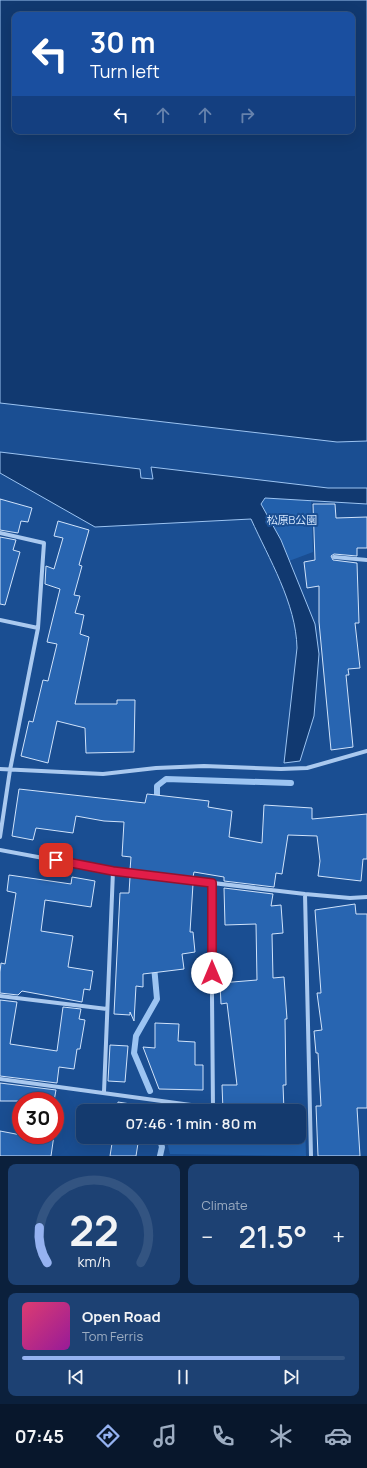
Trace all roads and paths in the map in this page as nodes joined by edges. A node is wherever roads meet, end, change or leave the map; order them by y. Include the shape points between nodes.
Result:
1 (0, 533) edge
2 (334, 557) dead end
3 (367, 560) edge
4 (0, 620) edge
5 (38, 628) junction
6 (367, 751) edge
7 (0, 769) edge
8 (10, 770) junction
9 (0, 837) edge
10 (0, 850) edge
11 (113, 871) junction
12 (212, 883) junction
13 (305, 894) junction
14 (367, 898) edge
15 (0, 996) edge
16 (107, 1009) junction
17 (0, 1079) edge
18 (104, 1092) junction
19 (311, 1156) edge

1 - 5 street via 44,543
2 - 3 street
4 - 5 street
5 - 8 street
6 - 8 street via 307,768 204,766 103,774
7 - 8 street
8 - 9 street
10 - 11 street
11 - 12 street
11 - 16 street
12 - 13 street
12 - 18 street via 213,1108
13 - 14 street
13 - 19 street
15 - 16 street
16 - 18 street
17 - 18 street

